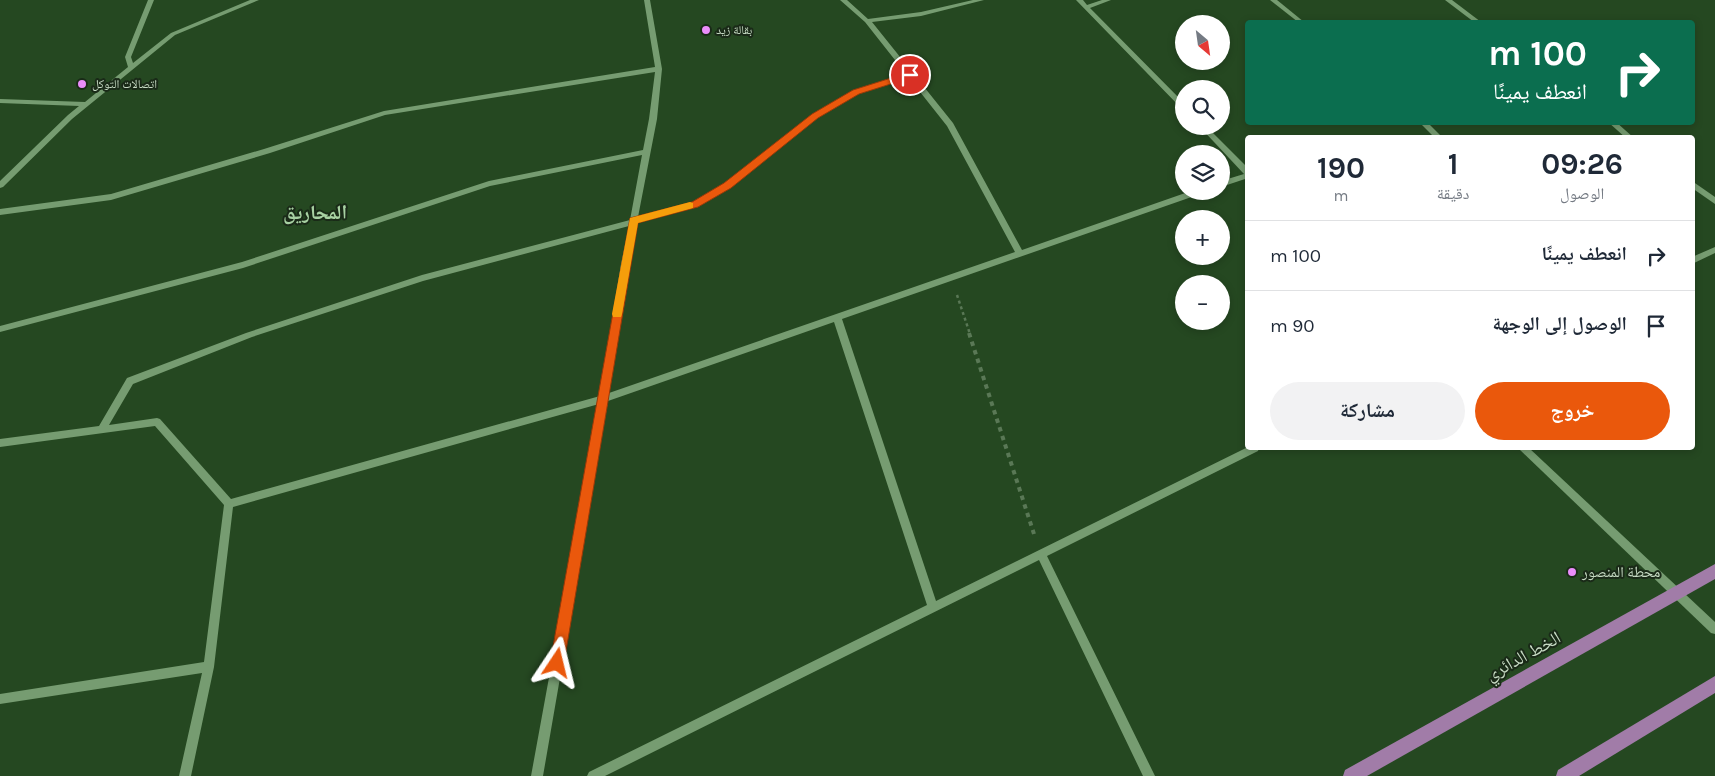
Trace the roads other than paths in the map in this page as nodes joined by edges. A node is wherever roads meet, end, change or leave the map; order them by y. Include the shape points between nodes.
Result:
1 (151, 0) edge
2 (256, 0) edge
3 (647, 0) edge
4 (843, 0) edge
5 (981, 0) edge
6 (1079, 0) edge
7 (1108, 0) edge
8 (1274, 0) edge
9 (1448, 0) edge
10 (1086, 7) junction
11 (1299, 20) edge
12 (1475, 20) edge
13 (867, 21) junction
14 (132, 68) junction
15 (659, 69) junction
16 (910, 75) junction
17 (1175, 98) edge
18 (0, 101) edge
19 (86, 104) junction
20 (1425, 125) edge
21 (1615, 125) edge
22 (1211, 135) edge
23 (1437, 135) edge
24 (1627, 135) edge
25 (646, 152) junction
26 (1245, 171) edge
27 (1245, 175) edge
28 (1230, 181) edge
29 (0, 185) edge
30 (1695, 186) edge
31 (1175, 200) edge
32 (1715, 201) edge
33 (0, 212) edge
34 (633, 220) junction
35 (1715, 250) edge
36 (1020, 254) junction
37 (1695, 260) edge
38 (838, 318) junction
39 (0, 329) edge
40 (604, 399) junction
41 (102, 430) junction
42 (0, 443) edge
43 (1251, 450) edge
44 (1525, 450) edge
45 (229, 504) junction
46 (1041, 554) junction
47 (1715, 571) edge
48 (1676, 592) junction
49 (932, 607) junction
50 (1715, 629) edge
51 (209, 667) junction
52 (1715, 684) edge
53 (0, 699) edge
54 (185, 776) edge
55 (537, 776) edge
56 (593, 776) edge
57 (1149, 776) edge
58 (1351, 776) edge
59 (1564, 776) edge

1 - 14 street via 128,57
2 - 14 street via 173,34
3 - 15 street
4 - 13 street
5 - 13 street via 921,14
6 - 10 street
7 - 10 street
8 - 11 street
9 - 12 street
10 - 17 street
13 - 16 street
14 - 19 street
15 - 25 street
15 - 33 street via 384,113 111,197
16 - 34 street via 856,92 815,116 727,186 694,205
16 - 36 street via 950,125
18 - 19 street
19 - 29 street
20 - 23 street
21 - 24 street
22 - 26 street
25 - 34 street
25 - 39 street via 489,184 243,265
27 - 28 street
30 - 32 street
31 - 36 street
34 - 40 street
34 - 41 street via 422,278 230,342 130,381
35 - 37 street
36 - 38 street
38 - 40 street
38 - 49 street
40 - 45 street
40 - 55 street
41 - 42 street
41 - 45 street via 157,422
43 - 46 street
44 - 48 street
45 - 51 street
46 - 49 street
46 - 57 street
47 - 48 main road, الخط الدائري
48 - 50 street
48 - 58 main road, الخط الدائري
49 - 56 street
51 - 53 street
51 - 54 street
52 - 59 main road

